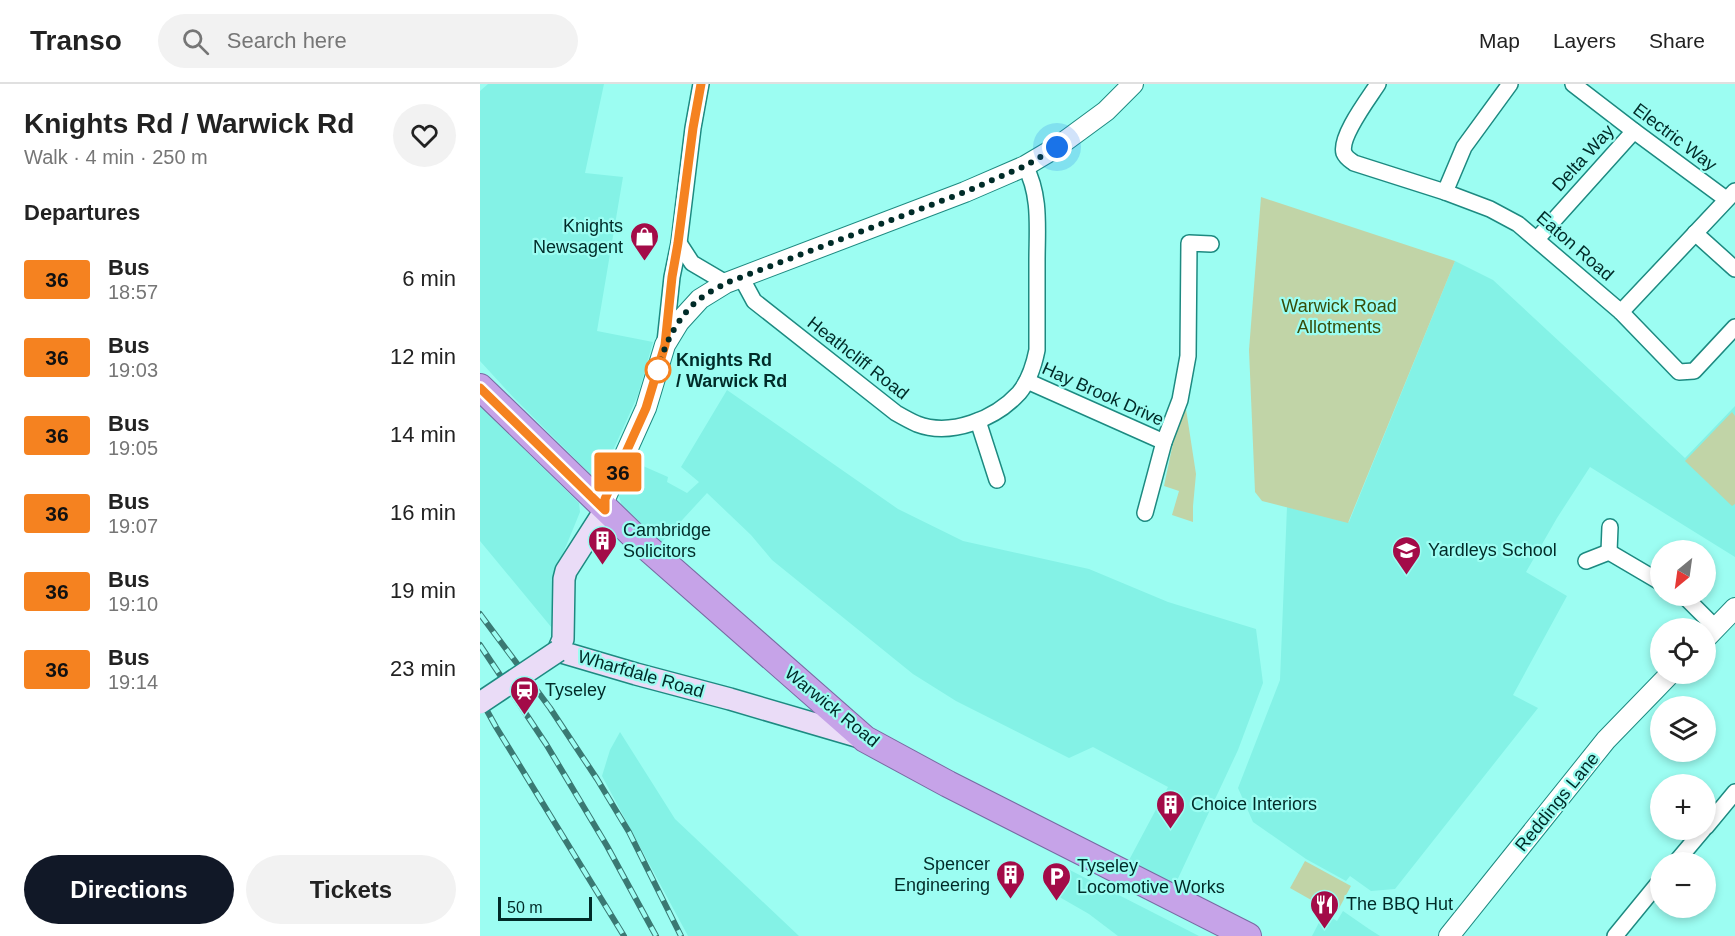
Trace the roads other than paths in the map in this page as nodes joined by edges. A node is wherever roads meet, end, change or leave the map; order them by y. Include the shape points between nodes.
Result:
1 (701, 84) edge
2 (1133, 84) edge
3 (1378, 84) edge
4 (1510, 84) edge
5 (1573, 84) edge
6 (1634, 131) junction
7 (1025, 166) junction
8 (1444, 192) junction
9 (1731, 195) edge
10 (1695, 233) junction
11 (1537, 238) junction
12 (678, 243) junction
13 (1211, 244) dead end
14 (1735, 269) edge
15 (733, 280) junction
16 (1621, 312) junction
17 (1735, 327) edge
18 (665, 345) junction
19 (1027, 381) junction
20 (480, 387) edge
21 (978, 421) junction
22 (1164, 442) junction
23 (997, 480) dead end
24 (605, 510) junction
25 (1145, 513) dead end
26 (1610, 527) dead end
27 (1609, 552) junction
28 (1586, 561) dead end
29 (1650, 576) edge
30 (1735, 608) edge
31 (1716, 628) edge
32 (558, 651) junction
33 (1661, 684) edge
34 (822, 700) junction
35 (480, 703) edge
36 (779, 713) junction
37 (865, 739) junction
38 (1734, 795) edge
39 (1716, 815) edge
40 (1694, 840) edge
41 (1684, 852) edge
42 (1650, 893) edge
43 (1248, 936) edge
44 (1449, 936) edge
45 (1615, 936) edge

1 - 12 street
2 - 7 street via 1106,111
3 - 8 street, Eaton Road via 1347,134 1345,156 1354,163
4 - 8 street via 1464,147
5 - 6 street, Electric Way
6 - 9 street, Electric Way
6 - 11 street, Delta Way
7 - 15 street
7 - 19 street, Heathcliff Road via 1036,194 1037,226 1037,350
8 - 11 street, Eaton Road via 1490,209
9 - 10 street
10 - 14 street
10 - 16 street
11 - 16 street, Eaton Road
12 - 15 street via 692,263
12 - 18 street
13 - 22 street, Hay Brook Drive via 1189,243 1188,356 1180,400
15 - 18 street via 700,298
15 - 21 street, Heathcliff Road via 896,413 918,425 941,428
16 - 17 street, Eaton Road via 1679,372 1694,371
18 - 24 street via 646,408 605,499
19 - 21 street, Heathcliff Road via 1009,402
19 - 22 street, Hay Brook Drive
20 - 24 highway, Warwick Road
21 - 23 street
22 - 25 street, Hay Brook Drive
24 - 32 main road via 566,571
24 - 34 highway, Warwick Road
26 - 27 street
27 - 28 street
27 - 29 street
30 - 31 street
32 - 35 main road, Wharfdale Road, bridge
32 - 36 main road, Wharfdale Road
33 - 44 street, Reddings Lane via 1606,740
34 - 36 main road, Wharfdale Road via 808,713
34 - 37 highway, Warwick Road
36 - 37 main road, Wharfdale Road
37 - 43 highway, Warwick Road
38 - 39 street
40 - 41 street
42 - 45 street

